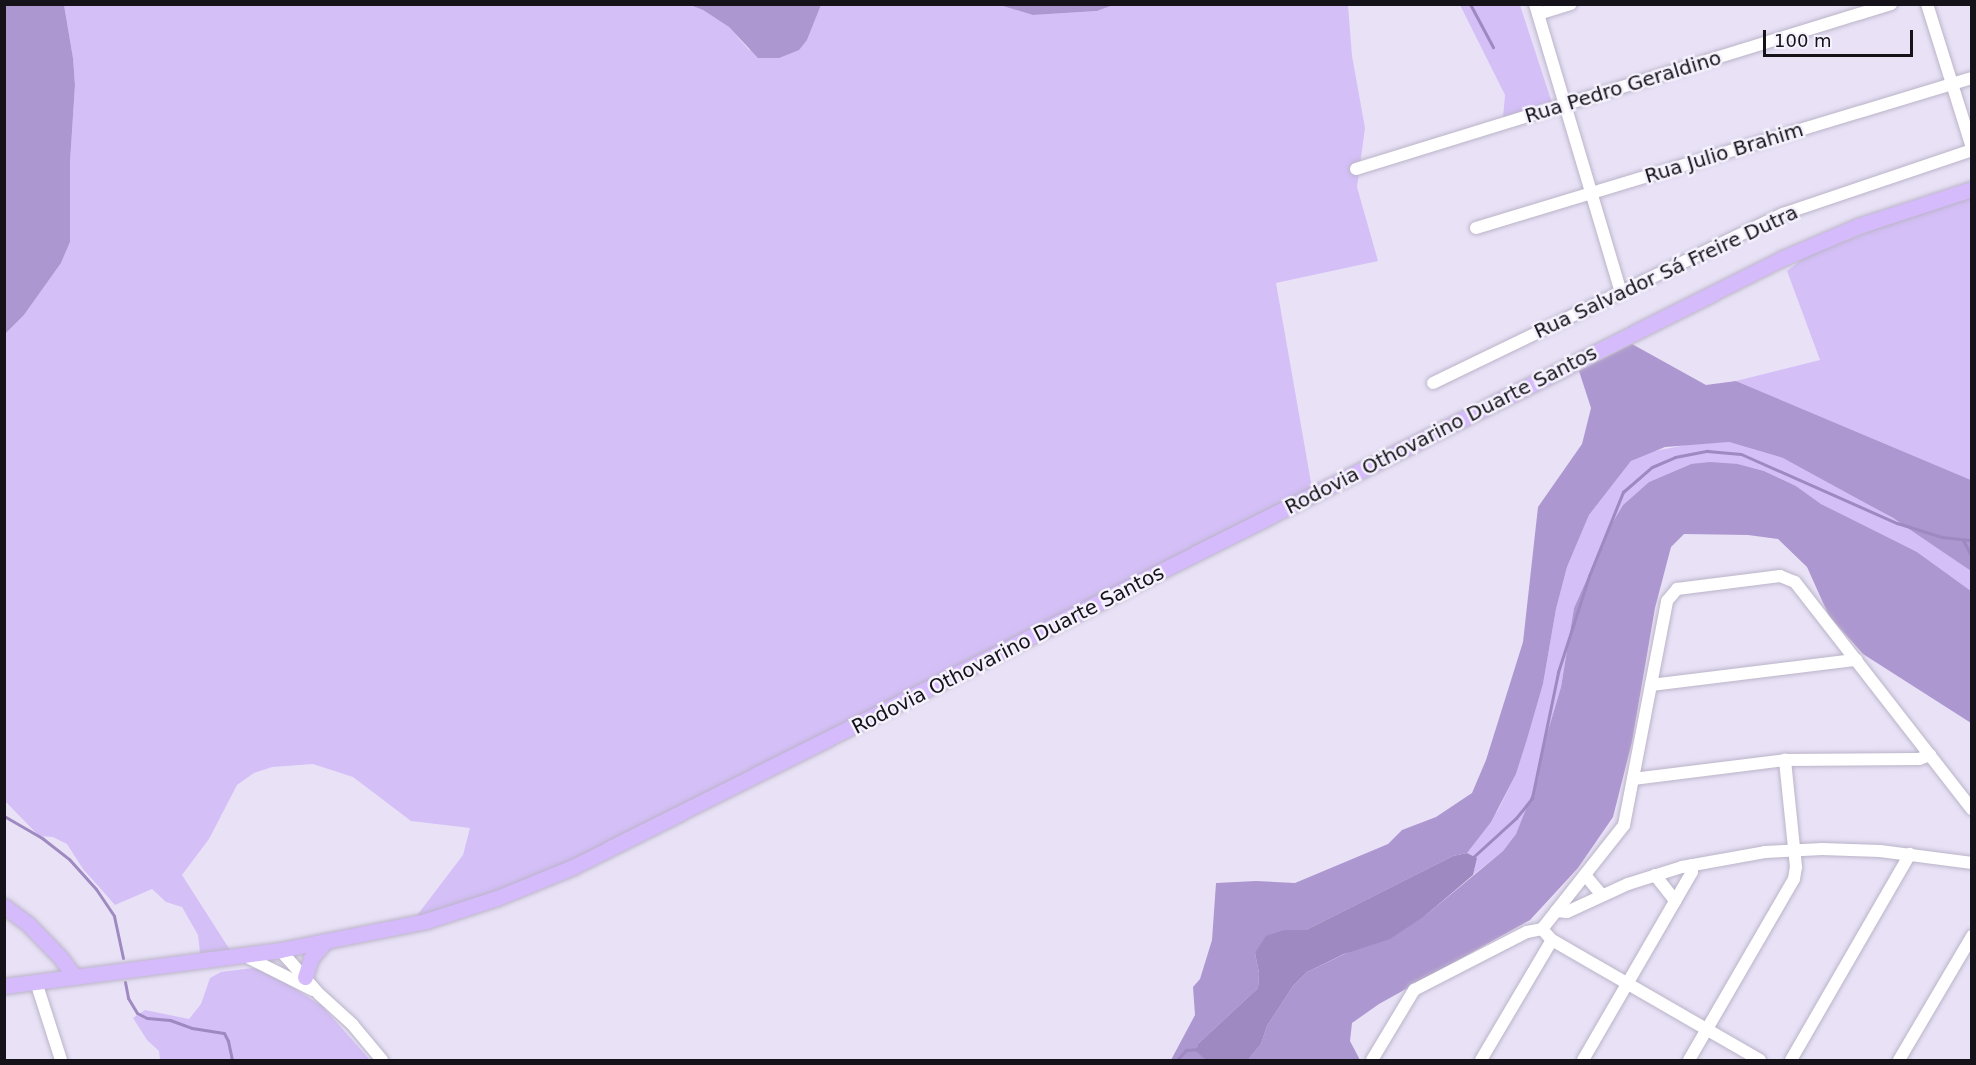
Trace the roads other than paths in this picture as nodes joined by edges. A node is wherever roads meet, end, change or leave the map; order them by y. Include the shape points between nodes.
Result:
1 (1570, 4) edge
2 (1891, 4) edge
3 (1927, 4) edge
4 (1536, 9) edge
5 (1971, 78) edge
6 (1951, 84) junction
7 (1565, 104) junction
8 (1971, 149) edge
9 (1356, 169) dead end
10 (1971, 189) edge
11 (1592, 193) junction
12 (1476, 228) dead end
13 (1621, 292) junction
14 (1433, 383) dead end
15 (1856, 660) junction
16 (1651, 685) junction
17 (1930, 755) junction
18 (1785, 760) junction
19 (1633, 779) junction
20 (1971, 809) edge
21 (1793, 850) junction
22 (1910, 854) junction
23 (1971, 864) edge
24 (1692, 865) junction
25 (1585, 875) junction
26 (1655, 875) junction
27 (1602, 895) junction
28 (1675, 901) junction
29 (4, 906) edge
30 (1556, 911) junction
31 (1542, 929) junction
32 (1971, 936) edge
33 (1552, 940) junction
34 (326, 941) junction
35 (280, 950) junction
36 (243, 954) junction
37 (75, 977) junction
38 (305, 977) junction
39 (36, 982) junction
40 (1627, 984) junction
41 (4, 986) edge
42 (320, 994) junction
43 (1706, 1030) junction
44 (61, 1060) edge
45 (382, 1060) edge
46 (1372, 1060) edge
47 (1481, 1060) edge
48 (1582, 1060) edge
49 (1689, 1060) edge
50 (1760, 1060) edge
51 (1791, 1060) edge
52 (1899, 1060) edge

1 - 4 street
2 - 7 street, Rua Pedro Geraldino
3 - 6 street
4 - 7 street
5 - 6 street, Rua Julio Brahim
6 - 8 street
6 - 11 street, Rua Julio Brahim
7 - 9 street, Rua Pedro Geraldino
7 - 11 street
8 - 13 street, Rua Salvador Sá Freire Dutra via 1783,214
10 - 34 main road, Rodovia Othovarino Duarte Santos via 1858,226 1781,259 573,867 426,921
11 - 12 street, Rua Julio Brahim
11 - 13 street
13 - 14 street, Rua Salvador Sá Freire Dutra
15 - 16 street
15 - 16 street via 1800,586 1790,579 1779,576 1683,587 1667,601
15 - 17 street
16 - 19 street
17 - 18 street via 1919,759
17 - 20 street
18 - 19 street
18 - 21 street
19 - 25 street via 1624,825
21 - 22 street
21 - 24 street
21 - 43 street via 1794,879
22 - 23 street
22 - 51 street
24 - 26 street
24 - 28 street
25 - 27 street
25 - 30 street
26 - 27 street
26 - 28 street
27 - 30 street via 1567,912
28 - 40 street
29 - 37 main road via 28,924
30 - 31 street
31 - 33 street
31 - 46 street via 1527,932 1414,990
32 - 52 street
33 - 40 street
33 - 47 street
34 - 35 main road, Rodovia Othovarino Duarte Santos
34 - 38 main road via 311,958
35 - 36 main road, Rodovia Othovarino Duarte Santos
35 - 38 street
36 - 37 main road, Rodovia Othovarino Duarte Santos
36 - 42 street
37 - 39 main road, Rodovia Othovarino Duarte Santos
38 - 42 street
39 - 41 main road, Rodovia Othovarino Duarte Santos
39 - 44 street
40 - 43 street
40 - 48 street
42 - 45 street
43 - 49 street
43 - 50 street

